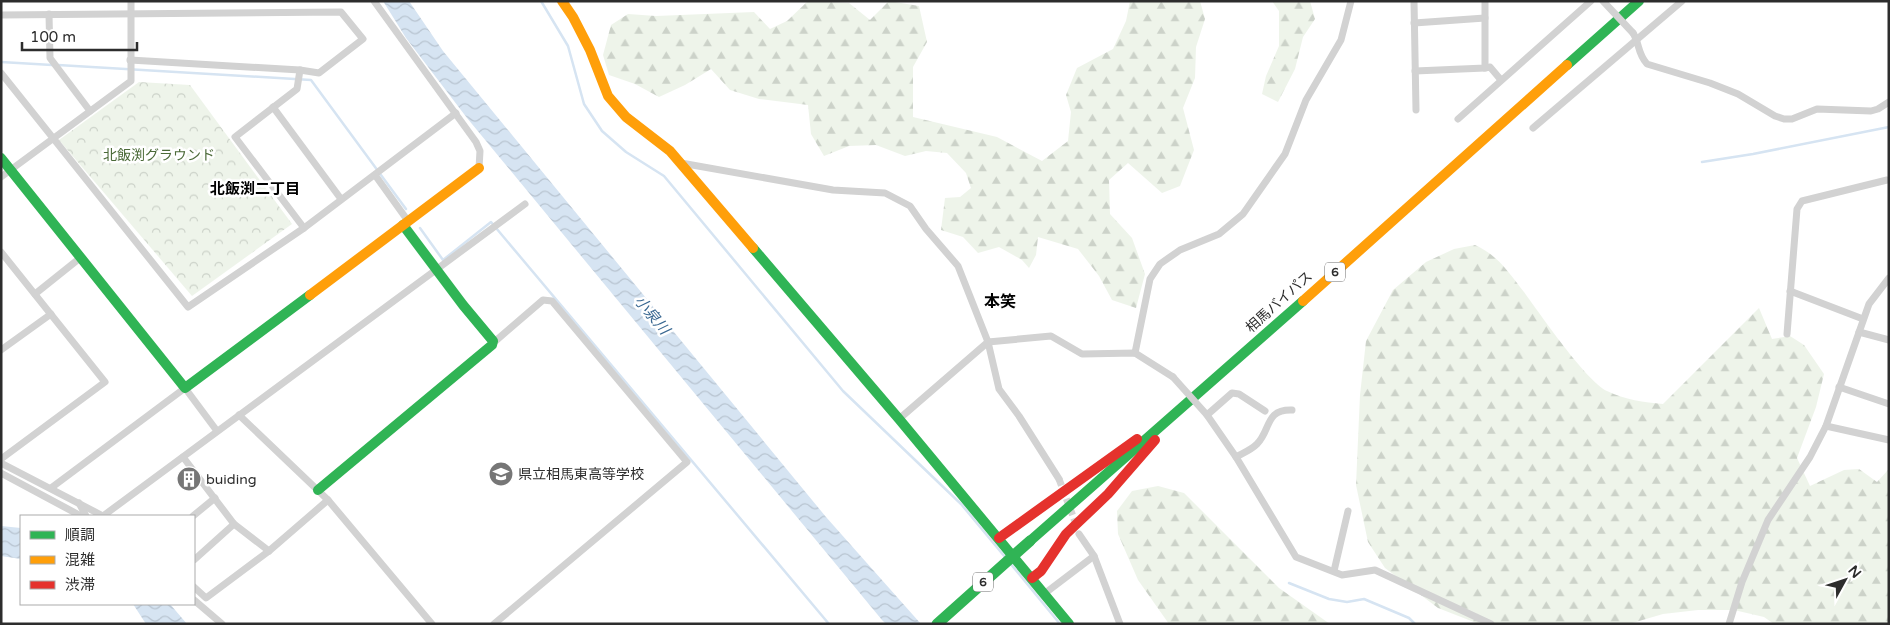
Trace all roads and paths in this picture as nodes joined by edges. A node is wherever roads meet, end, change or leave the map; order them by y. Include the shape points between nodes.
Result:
1 (131, 1) edge
2 (374, 1) edge
3 (562, 1) edge
4 (1351, 1) edge
5 (1414, 1) edge
6 (1485, 1) edge
7 (1591, 1) edge
8 (1603, 1) edge
9 (1639, 1) edge
10 (1682, 1) edge
11 (131, 13) junction
12 (49, 14) junction
13 (1, 15) edge
14 (1485, 18) junction
15 (1414, 23) junction
16 (1635, 36) junction
17 (130, 62) junction
18 (1485, 68) junction
19 (300, 71) junction
20 (1415, 71) junction
21 (1, 73) edge
22 (1501, 80) junction
23 (1889, 102) edge
24 (273, 107) junction
25 (1416, 110) dead end
26 (90, 111) junction
27 (456, 113) junction
28 (1458, 119) dead end
29 (1533, 128) dead end
30 (53, 138) junction
31 (1, 158) edge
32 (680, 163) junction
33 (479, 168) joint
34 (378, 173) junction
35 (6, 174) edge
36 (1887, 180) dead end
37 (341, 199) junction
38 (525, 204) dead end
39 (405, 223) junction
40 (304, 228) junction
41 (1, 252) edge
42 (80, 258) junction
43 (4, 262) edge
44 (436, 270) junction
45 (1889, 278) edge
46 (1790, 291) junction
47 (34, 294) junction
48 (51, 314) junction
49 (1864, 319) junction
50 (1859, 332) junction
51 (1787, 334) dead end
52 (1889, 340) edge
53 (988, 342) junction
54 (492, 345) junction
55 (1, 350) edge
56 (1135, 353) junction
57 (185, 388) junction
58 (1840, 388) junction
59 (1889, 404) edge
60 (1185, 406) junction
61 (1292, 410) dead end
62 (1265, 411) dead end
63 (239, 415) junction
64 (1207, 415) junction
65 (899, 419) junction
66 (1826, 426) junction
67 (217, 431) junction
68 (1889, 440) edge
69 (1236, 456) junction
70 (183, 457) junction
71 (1, 461) edge
72 (1, 473) edge
73 (1059, 479) tunnel mouth
74 (51, 488) junction
75 (318, 490) junction
76 (215, 498) junction
77 (328, 500) junction
78 (78, 503) junction
79 (1348, 511) dead end
80 (79, 515) edge
81 (85, 515) edge
82 (101, 515) edge
83 (104, 515) edge
84 (194, 515) edge
85 (234, 524) junction
86 (1079, 534) tunnel mouth
87 (999, 538) junction
88 (269, 551) junction
89 (1094, 556) junction
90 (195, 559) edge
91 (1334, 572) junction
92 (1032, 578) junction
93 (195, 588) edge
94 (1044, 594) junction
95 (195, 602) edge
96 (222, 624) edge
97 (432, 624) edge
98 (494, 624) edge
99 (937, 624) edge
100 (1069, 624) edge
101 (1120, 624) edge
102 (1491, 624) edge
103 (1729, 624) edge

1 - 11 street
2 - 27 street
3 - 32 main road via 590,50 608,96 626,117 670,151
4 - 56 street via 1341,40 1306,100 1285,154 1243,214 1219,234 1180,250 1160,264 1150,279
5 - 15 street
6 - 14 street
7 - 22 street
8 - 16 street, bridge
9 - 60 main road, 相馬バイパス / 6
10 - 16 street
11 - 12 street
11 - 17 street
11 - 19 street via 342,12 363,39 319,73
12 - 13 street
12 - 26 street via 50,58
14 - 15 street
14 - 18 street
15 - 20 street
16 - 23 street via 1640,56 1647,64 1738,94 1784,119 1817,109 1871,111
16 - 29 street
17 - 19 street
17 - 26 street via 130,81
18 - 20 street
18 - 22 street via 1490,68
19 - 24 street via 297,90
20 - 25 street
21 - 30 street
22 - 28 street
24 - 37 street
24 - 40 street via 235,137
26 - 30 street
27 - 33 street via 480,151
27 - 34 street
30 - 35 street
30 - 40 street via 188,307
31 - 35 main road
32 - 53 street via 833,190 885,193 910,206 958,266
32 - 65 main road
33 - 39 main road
34 - 37 street
34 - 39 street
35 - 42 main road
36 - 46 street via 1802,201 1797,209
37 - 40 street
38 - 44 street
39 - 44 main road
39 - 57 main road
41 - 43 street
42 - 47 street
42 - 57 main road
43 - 47 street
44 - 54 main road via 493,341
44 - 63 street
45 - 49 street via 1869,304
46 - 49 street
46 - 51 street
47 - 48 street
48 - 55 street
48 - 71 street via 105,382
49 - 50 street
50 - 52 street
50 - 58 street
53 - 56 street via 1051,336 1082,354
53 - 65 street
53 - 73 street via 999,389
54 - 75 main road
54 - 98 street via 543,300 552,301 687,462
56 - 64 street, bridge via 1173,377
57 - 67 street
57 - 74 street
58 - 59 street
58 - 66 street
60 - 87 main road
60 - 92 main road via 1108,494 1066,534 1042,571
60 - 99 main road, 相馬バイパス / 6, bridge
61 - 69 street via 1282,409 1274,414 1258,443
62 - 64 street via 1232,393
63 - 67 street
63 - 75 street
64 - 69 street
65 - 87 main road
66 - 68 street
66 - 103 street via 1810,457 1768,520 1742,582
67 - 70 street
69 - 91 street via 1296,556
70 - 76 street
70 - 83 street
71 - 74 street
72 - 80 street
74 - 78 street
75 - 77 street
76 - 84 street
76 - 85 street
77 - 88 street
77 - 97 street
78 - 81 street
78 - 82 street
79 - 91 street
85 - 88 street
85 - 90 street
86 - 89 street
87 - 92 main road
88 - 93 street via 206,598
89 - 94 street
89 - 101 street
91 - 102 street via 1342,575 1375,570
92 - 94 main road
94 - 100 main road
95 - 96 street

